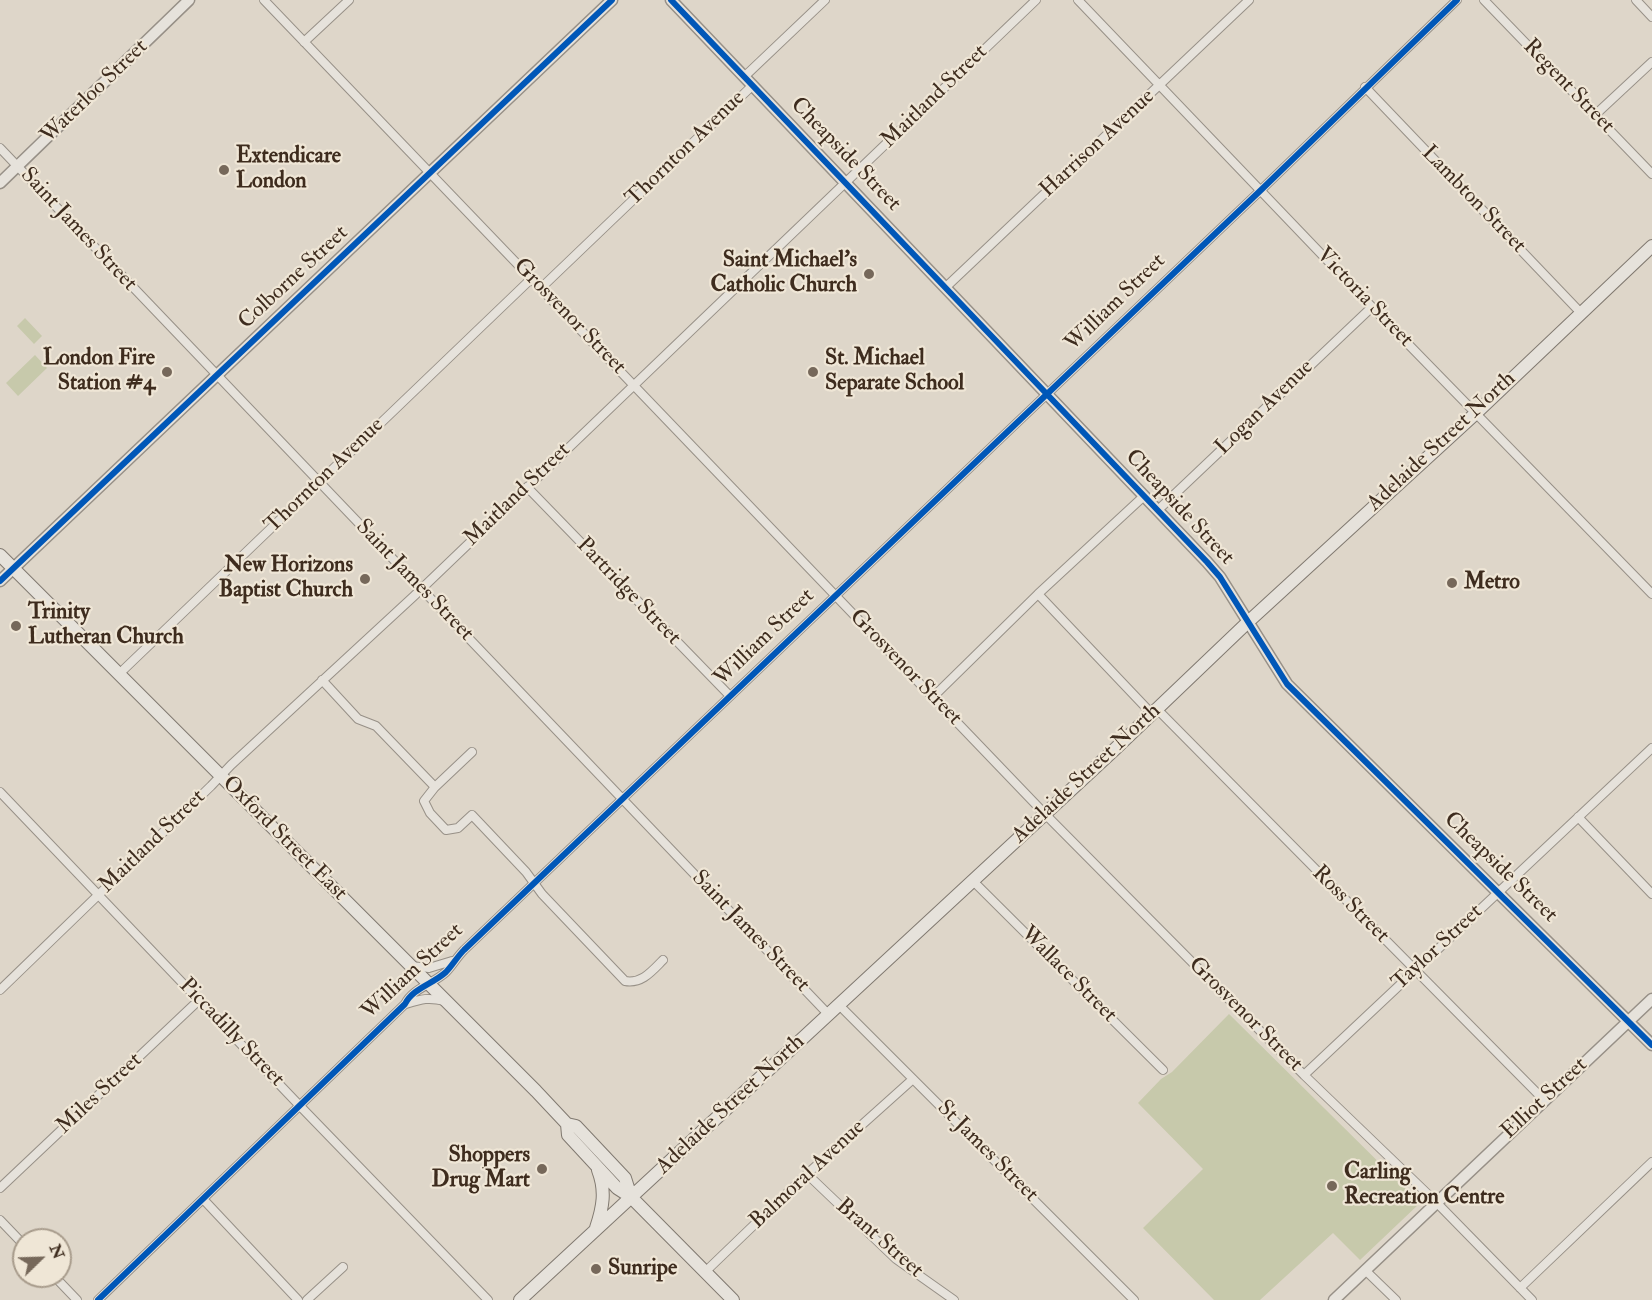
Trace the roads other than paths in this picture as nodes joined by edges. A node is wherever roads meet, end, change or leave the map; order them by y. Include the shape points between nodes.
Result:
1 (189, 0) edge
2 (264, 0) edge
3 (349, 0) edge
4 (612, 0) edge
5 (671, 0) edge
6 (825, 0) edge
7 (1036, 0) edge
8 (1078, 0) edge
9 (1249, 0) edge
10 (1457, 0) edge
11 (1484, 0) edge
12 (1636, 0) edge
13 (1652, 17) edge
14 (304, 42) junction
15 (1652, 62) edge
16 (745, 76) junction
17 (753, 85) junction
18 (1160, 85) junction
19 (1365, 87) junction
20 (1595, 115) junction
21 (0, 148) edge
22 (18, 166) junction
23 (430, 173) junction
24 (1652, 174) edge
25 (846, 182) junction
26 (0, 183) edge
27 (1261, 190) junction
28 (1652, 246) edge
29 (532, 278) junction
30 (946, 287) junction
31 (541, 288) junction
32 (1372, 307) junction
33 (1580, 312) junction
34 (216, 376) junction
35 (634, 384) junction
36 (1047, 394) junction
37 (1476, 413) junction
38 (319, 481) junction
39 (527, 487) junction
40 (1144, 496) junction
41 (1158, 510) junction
42 (0, 555) edge
43 (14, 569) junction
44 (0, 581) edge
45 (421, 589) junction
46 (1038, 594) junction
47 (1652, 594) edge
48 (836, 595) junction
49 (1248, 622) junction
50 (119, 674) junction
51 (322, 680) junction
52 (730, 696) junction
53 (933, 697) junction
54 (1154, 712) junction
55 (1652, 748) edge
56 (472, 752) dead end
57 (220, 776) junction
58 (435, 787) junction
59 (0, 792) edge
60 (622, 799) junction
61 (1045, 814) junction
62 (1578, 817) junction
63 (973, 881) junction
64 (534, 883) junction
65 (1498, 891) junction
66 (98, 894) junction
67 (1652, 894) edge
68 (663, 960) dead end
69 (452, 962) junction
70 (410, 966) junction
71 (1414, 970) junction
72 (428, 984) junction
73 (0, 990) edge
74 (1652, 999) edge
75 (200, 1000) junction
76 (445, 1001) junction
77 (405, 1004) junction
78 (839, 1005) junction
79 (828, 1014) junction
80 (1629, 1021) junction
81 (1652, 1045) edge
82 (1163, 1070) dead end
83 (1304, 1075) junction
84 (913, 1079) junction
85 (1544, 1100) junction
86 (300, 1106) junction
87 (567, 1124) junction
88 (1652, 1162) edge
89 (596, 1166) junction
90 (807, 1174) junction
91 (0, 1188) edge
92 (631, 1197) junction
93 (203, 1199) junction
94 (1436, 1202) junction
95 (0, 1220) edge
96 (596, 1230) junction
97 (12, 1232) edge
98 (343, 1267) dead end
99 (1365, 1270) junction
100 (705, 1272) junction
101 (66, 1288) edge
102 (1520, 1288) junction
103 (77, 1300) edge
104 (98, 1300) edge
105 (298, 1300) edge
106 (307, 1300) edge
107 (488, 1300) edge
108 (520, 1300) edge
109 (732, 1300) edge
110 (954, 1300) edge
111 (1134, 1300) edge
112 (1334, 1300) edge
113 (1396, 1300) edge
114 (1532, 1300) edge

1 - 22 street, Waterloo Street
2 - 14 street, Grosvenor Street
3 - 14 street
4 - 23 street, Colborne Street
5 - 16 street, Cheapside Street
6 - 16 street, Thornton Avenue
7 - 25 street, Maitland Street
8 - 18 street, Victoria Street
9 - 18 street, Harrison Avenue
10 - 19 street, William Street
11 - 20 street, Regent Street
12 - 13 street
14 - 23 street, Grosvenor Street
15 - 20 street
16 - 17 street, Cheapside Street
17 - 25 street, Cheapside Street
17 - 31 street, Thornton Avenue
18 - 27 street, Victoria Street
18 - 30 street, Harrison Avenue
19 - 27 street, William Street
19 - 33 street, Lambton Street
20 - 24 street, Regent Street
21 - 22 street, Saint James Street
22 - 26 street, Waterloo Street
22 - 34 street, Saint James Street
23 - 29 street, Grosvenor Street
23 - 34 street, Colborne Street
25 - 30 street, Cheapside Street
25 - 35 street, Maitland Street
27 - 32 street, Victoria Street
27 - 36 street, William Street
28 - 33 main road, Adelaide Street North
29 - 31 street, Grosvenor Street
29 - 38 street, Thornton Avenue
30 - 36 street, Cheapside Street
31 - 35 street, Grosvenor Street
32 - 37 street, Victoria Street
32 - 41 street, Logan Avenue
33 - 37 main road, Adelaide Street North
34 - 38 street, Saint James Street
34 - 43 street, Colborne Street
35 - 39 street, Maitland Street
35 - 48 street, Grosvenor Street
36 - 40 street, Cheapside Street
36 - 48 street, William Street
37 - 47 street, Victoria Street
37 - 49 main road, Adelaide Street North
38 - 45 street, Saint James Street
38 - 50 street, Thornton Avenue
39 - 45 street, Maitland Street
39 - 52 street, Partridge Street
40 - 41 street, Cheapside Street
40 - 46 street
41 - 49 street, Cheapside Street via 1218,574
42 - 43 main road, Oxford Street East
43 - 44 street, Colborne Street
43 - 50 main road, Oxford Street East
45 - 51 street, Maitland Street
45 - 60 street, Saint James Street
46 - 53 street
46 - 54 street, Ross Street
48 - 52 street, William Street
48 - 53 street, Grosvenor Street
49 - 54 main road, Adelaide Street North
49 - 65 street, Cheapside Street via 1287,684
50 - 57 main road, Oxford Street East
51 - 57 street, Maitland Street
51 - 58 street via 358,719 376,726
52 - 60 street, William Street
53 - 61 street, Grosvenor Street
54 - 61 main road, Adelaide Street North
54 - 71 street, Ross Street
55 - 62 street, Taylor Street
56 - 58 street
57 - 66 street, Maitland Street
57 - 70 main road, Oxford Street East
58 - 64 street via 424,801 446,830 458,828 472,815
59 - 66 street, Piccadilly Street
60 - 64 street, William Street
60 - 79 street, Saint James Street
61 - 63 main road, Adelaide Street North
61 - 83 street, Grosvenor Street
62 - 65 street, Taylor Street
62 - 67 street
63 - 78 main road, Adelaide Street North
63 - 82 street, Wallace Street
64 - 68 street via 625,981 643,980
64 - 69 street, William Street
65 - 71 street, Taylor Street
65 - 80 street, Cheapside Street
66 - 73 street, Maitland Street
66 - 75 street, Piccadilly Street
69 - 70 street, William Street via 429,968
69 - 72 street, William Street via 444,974
70 - 72 main road, Oxford Street East
71 - 83 street, Taylor Street
71 - 85 street, Ross Street
72 - 76 main road, Oxford Street East
72 - 77 street, William Street via 413,993
74 - 80 street, Elliot Street
75 - 86 street, Piccadilly Street
75 - 91 street, Miles Street
76 - 77 street via 428,998
76 - 87 main road, Oxford Street East
77 - 86 street, William Street
78 - 79 main road, Adelaide Street North
78 - 84 street, St James Street
79 - 92 main road, Adelaide Street North
80 - 81 street, Cheapside Street
80 - 85 street, Elliot Street
83 - 94 street, Grosvenor Street
84 - 90 street, Balmoral Avenue
84 - 111 street, St James Street
85 - 94 street, Elliot Street
86 - 93 street, William Street
86 - 107 street, Piccadilly Street
87 - 89 main road, Oxford Street East via 568,1135
87 - 92 main road, Oxford Street East via 576,1126 625,1178
88 - 102 street
89 - 92 main road, Oxford Street East
89 - 96 main road via 604,1199
90 - 100 street, Balmoral Avenue
90 - 110 street, Brant Street via 896,1259
92 - 96 main road, Adelaide Street North
92 - 100 main road, Oxford Street East
93 - 104 street, William Street
93 - 105 street
94 - 99 street, Elliot Street
94 - 102 street, Grosvenor Street
95 - 97 street
96 - 108 main road, Adelaide Street North
98 - 106 street
99 - 112 street, Elliot Street
99 - 113 street
100 - 109 main road, Oxford Street East
101 - 103 street
102 - 114 street, Grosvenor Street

